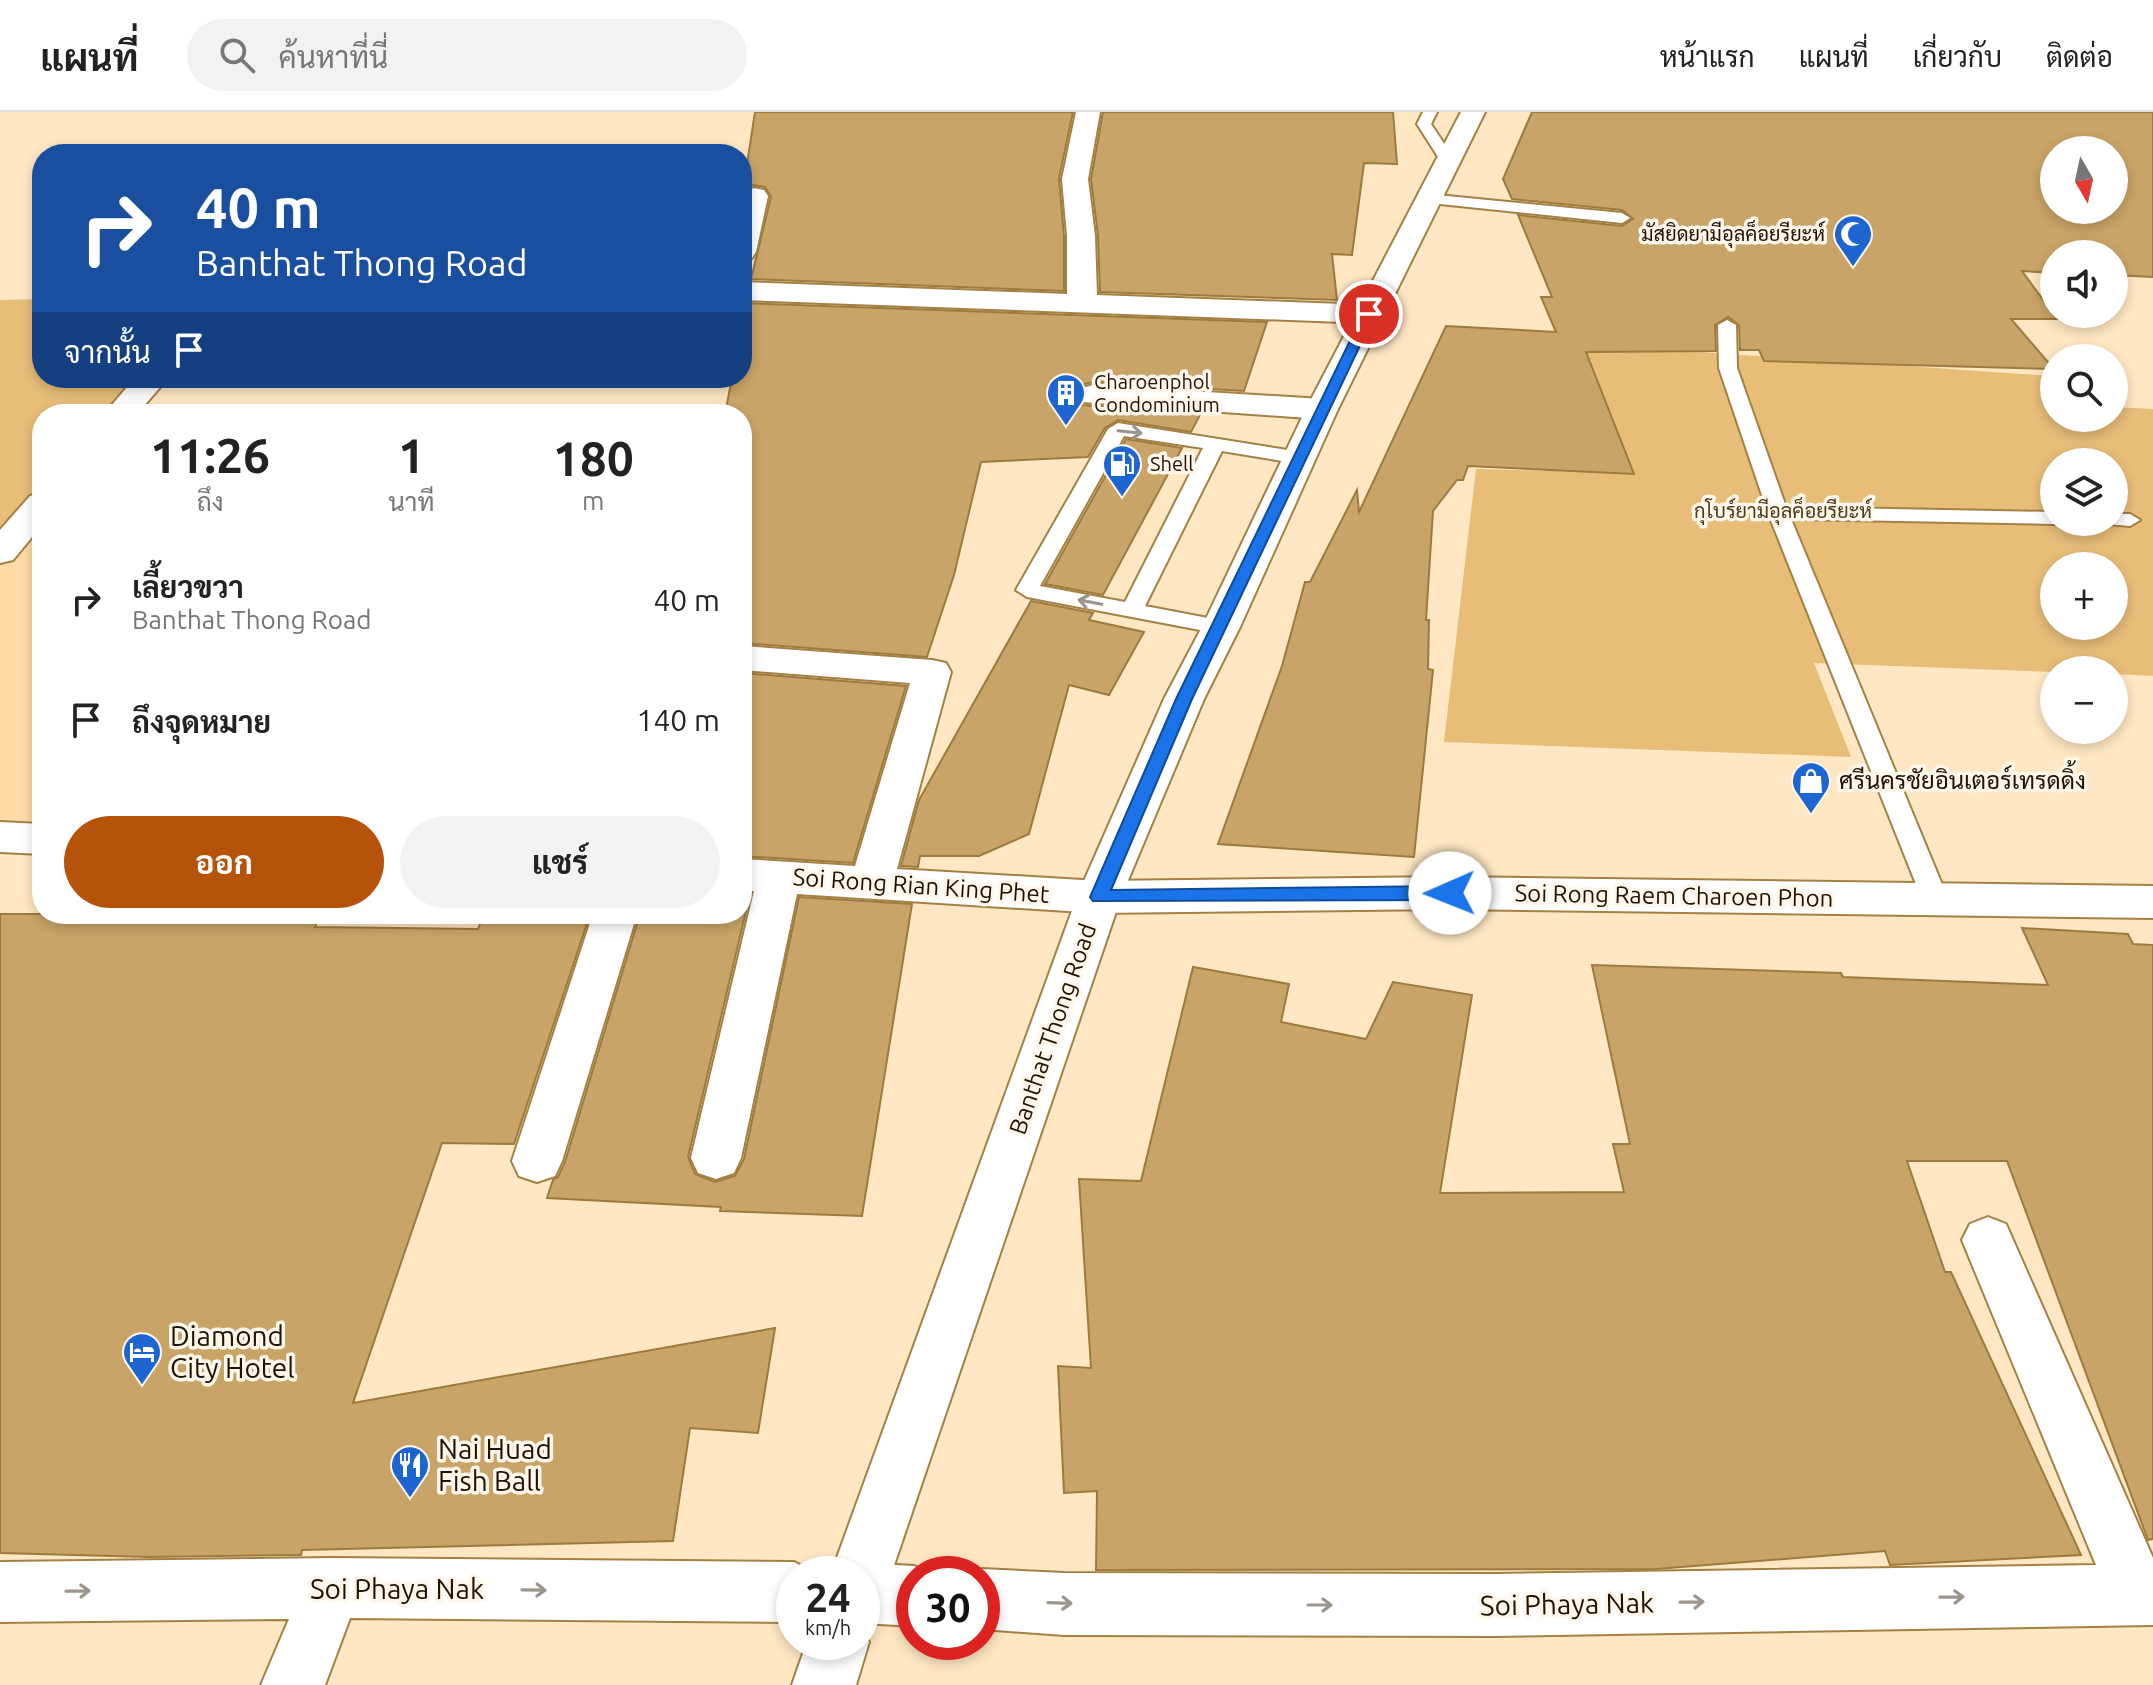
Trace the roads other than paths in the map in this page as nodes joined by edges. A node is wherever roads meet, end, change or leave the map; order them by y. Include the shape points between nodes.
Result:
1 (1088, 112) edge
2 (1430, 112) edge
3 (1473, 112) edge
4 (1447, 160) junction
5 (754, 196) dead end
6 (1427, 199) junction
7 (752, 205) edge
8 (1622, 218) dead end
9 (752, 291) edge
10 (1082, 301) junction
11 (1369, 314) junction
12 (1727, 325) dead end
13 (143, 388) edge
14 (1093, 395) dead end
15 (129, 404) edge
16 (1322, 409) junction
17 (1215, 445) junction
18 (1300, 458) junction
19 (1778, 513) junction
20 (32, 515) edge
21 (2040, 518) edge
22 (0, 552) edge
23 (1131, 611) junction
24 (1221, 627) junction
25 (752, 659) edge
26 (0, 837) edge
27 (32, 839) edge
28 (760, 876) edge
29 (871, 884) junction
30 (1099, 897) junction
31 (1935, 899) junction
32 (2153, 902) edge
33 (612, 924) edge
34 (716, 1158) dead end
35 (537, 1161) dead end
36 (1988, 1240) dead end
37 (867, 1556) edge
38 (332, 1588) junction
39 (0, 1592) edge
40 (776, 1592) edge
41 (2145, 1594) edge
42 (1000, 1600) edge
43 (832, 1660) edge
44 (293, 1685) edge
45 (824, 1685) edge

1 - 10 street via 1075,179
2 - 4 lane via 1424,124
3 - 4 street, Banthat Thong Road
4 - 6 street, Banthat Thong Road
5 - 7 street
6 - 8 lane
6 - 11 street, Banthat Thong Road
9 - 10 street
10 - 11 street
11 - 16 street, Banthat Thong Road
12 - 19 lane via 1728,368
13 - 15 street
14 - 16 street
16 - 18 street, Banthat Thong Road
17 - 18 lane
17 - 23 lane
23 -> 17 lane via 1027,590 1118,429
18 - 24 street, Banthat Thong Road
19 - 21 lane
19 - 31 lane
20 - 22 street
23 - 24 lane
24 - 30 street, Banthat Thong Road via 1184,699
25 - 29 street via 932,672
26 - 27 street
28 - 29 street, Soi Rong Rian King Phet
28 - 34 street
29 - 30 street, Soi Rong Rian King Phet
30 - 31 street, Soi Rong Raem Charoen Phon via 1450,893
30 - 37 street, Banthat Thong Road
31 - 32 street, Soi Rong Raem Charoen Phon
33 - 35 street
36 - 41 street
39 -> 38 street, Soi Phaya Nak
38 -> 40 street, Soi Phaya Nak
38 - 44 street
42 -> 41 street, Soi Phaya Nak via 1496,1605
43 - 45 street

